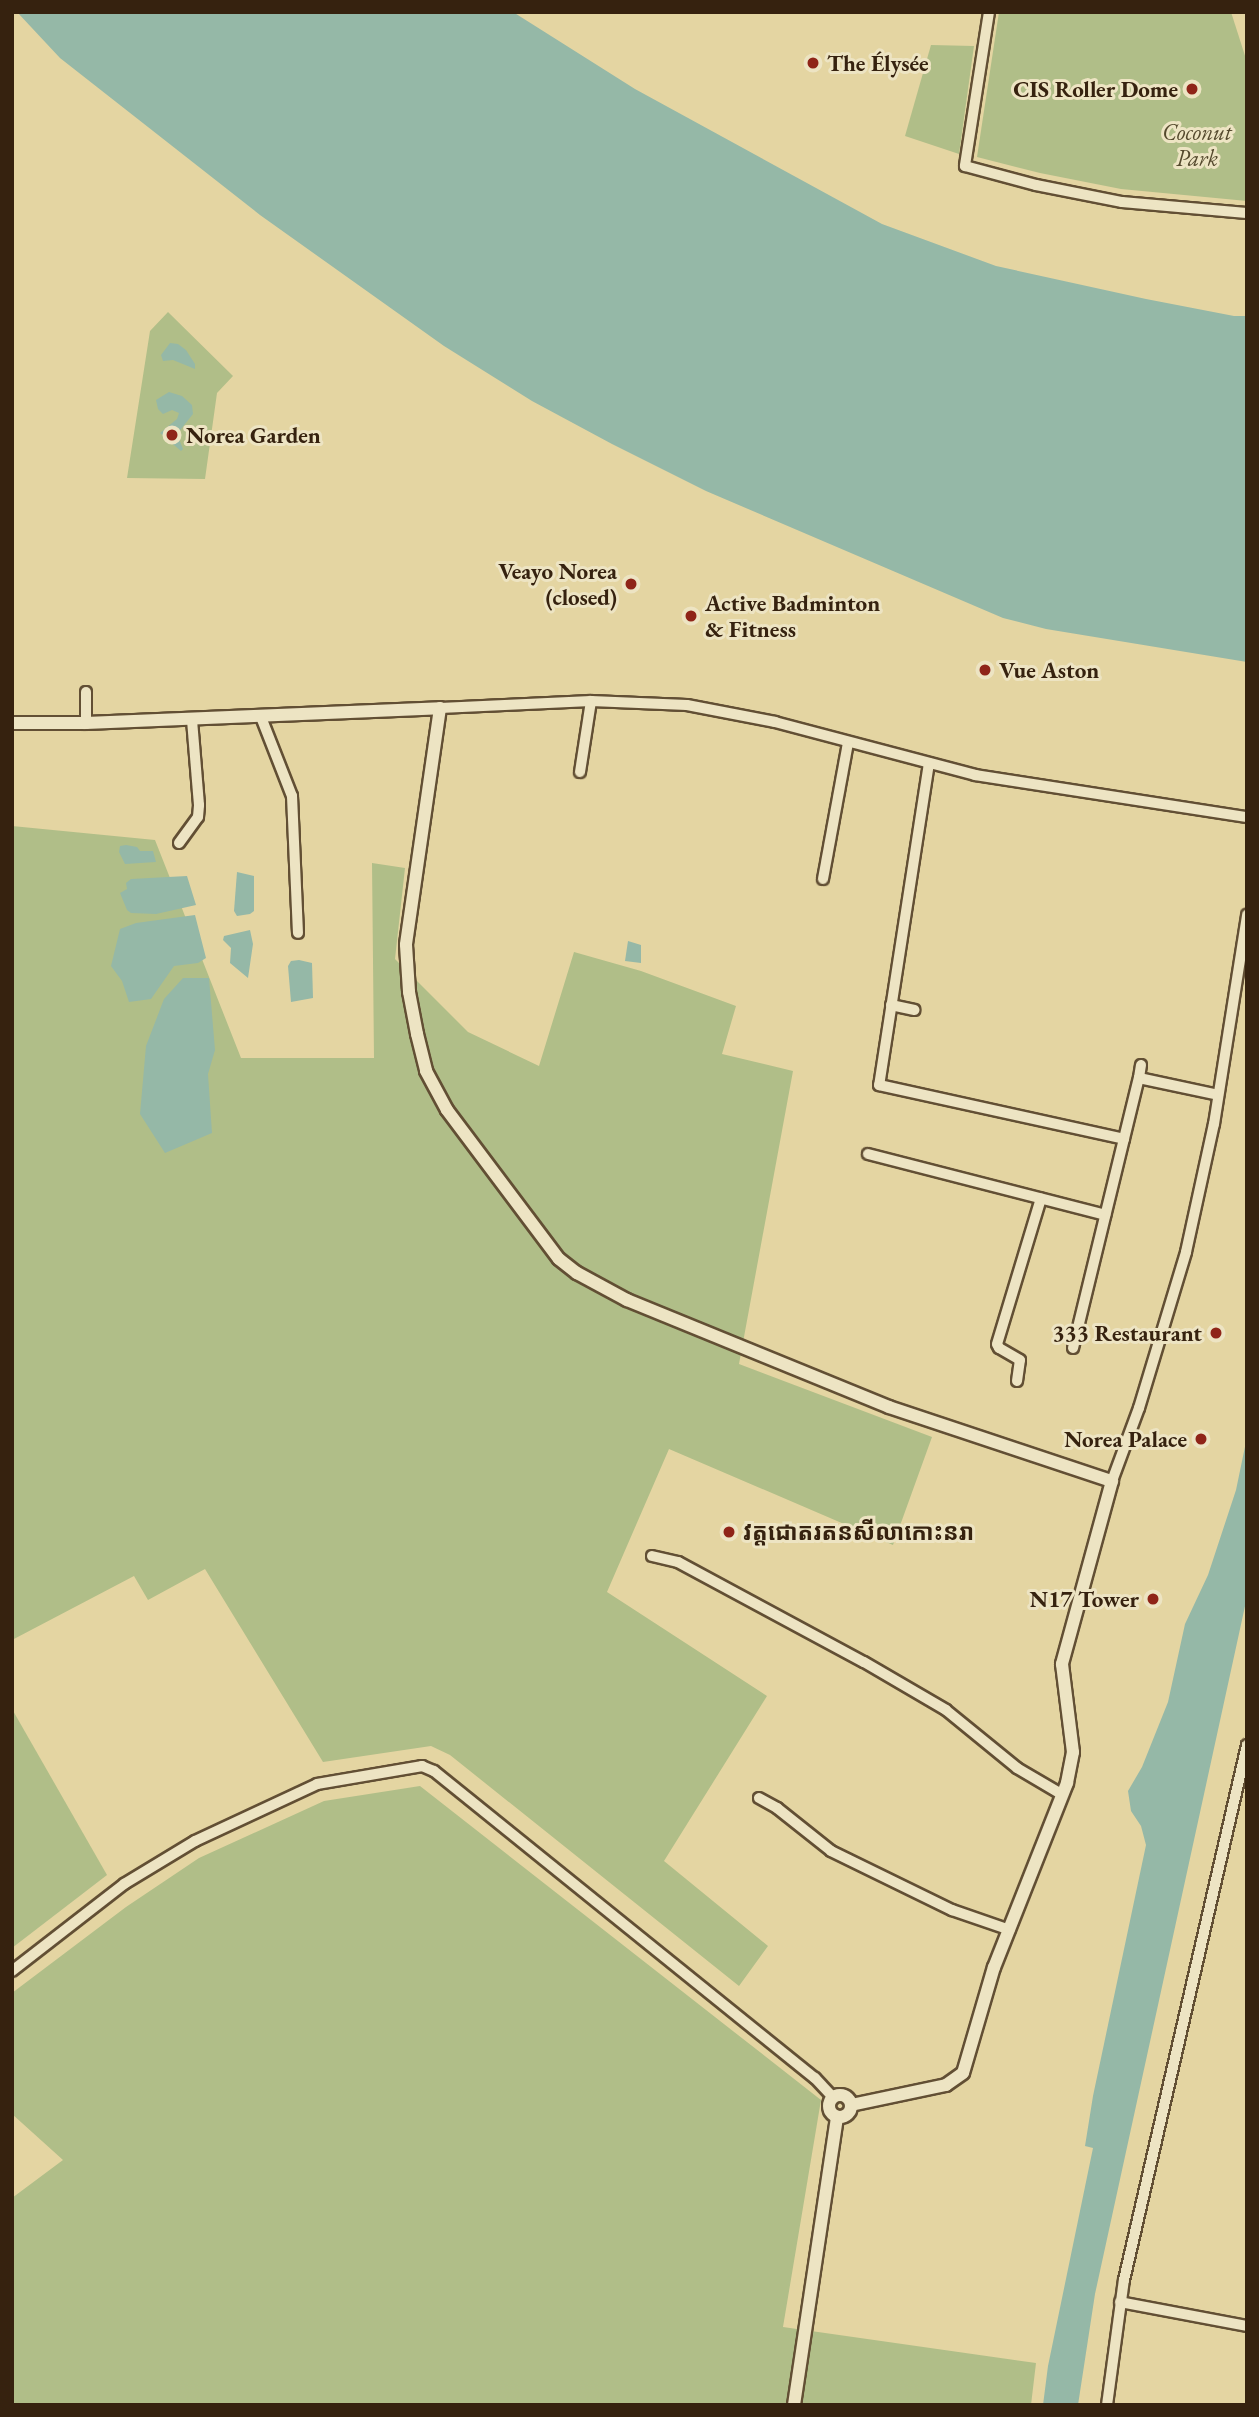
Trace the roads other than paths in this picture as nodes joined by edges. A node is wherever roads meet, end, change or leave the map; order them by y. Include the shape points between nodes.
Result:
1 (989, 12) edge
2 (1247, 212) edge
3 (86, 692) dead end
4 (591, 701) junction
5 (440, 708) junction
6 (261, 717) junction
7 (192, 719) junction
8 (12, 723) edge
9 (86, 723) junction
10 (848, 743) junction
11 (929, 763) junction
12 (580, 772) dead end
13 (1247, 817) edge
14 (179, 843) dead end
15 (823, 879) dead end
16 (1247, 915) edge
17 (298, 933) dead end
18 (891, 1005) junction
19 (914, 1010) dead end
20 (1141, 1065) dead end
21 (1139, 1078) junction
22 (1218, 1095) junction
23 (1124, 1139) junction
24 (868, 1154) dead end
25 (1041, 1198) junction
26 (1105, 1215) junction
27 (1073, 1348) dead end
28 (1017, 1381) dead end
29 (1112, 1481) junction
30 (652, 1556) dead end
31 (1247, 1745) edge
32 (1063, 1795) junction
33 (759, 1798) dead end
34 (1010, 1930) junction
35 (12, 1971) edge
36 (833, 2097) junction
37 (851, 2105) junction
38 (837, 2116) junction
39 (1120, 2302) junction
40 (1247, 2326) edge
41 (794, 2405) edge
42 (1107, 2405) edge

1 - 2 street via 965,166 1122,202
3 - 9 street
4 - 5 street
4 - 10 street via 712,709
4 - 12 street
5 - 6 street
5 - 29 street via 406,945 417,1034 426,1071 447,1110 551,1249 578,1273 627,1300 889,1407
6 - 7 street
6 - 17 street via 292,796
7 - 9 street
7 - 14 street via 198,817
8 - 9 street
10 - 11 street
10 - 15 street
11 - 13 street via 975,775
11 - 18 street
16 - 22 street
18 - 19 street
18 - 23 street via 879,1085
20 - 21 street
21 - 22 street
21 - 23 street
22 - 29 street via 1174,1296
23 - 26 street
24 - 25 street
25 - 26 street
25 - 28 street via 997,1343 1020,1360
26 - 27 street
29 - 32 street via 1062,1664 1073,1752
30 - 32 street via 678,1562 874,1668 946,1710 1017,1768
31 - 39 street
32 - 34 street
33 - 34 street via 831,1851 952,1910
34 - 37 street via 957,2080
35 - 36 street via 124,1884 195,1841 317,1784 422,1766 434,1771 805,2069
36 - 37 street via 844,2095
36 - 38 street via 829,2108
37 - 38 street via 846,2115
38 - 41 street
39 - 40 street
39 - 42 street

